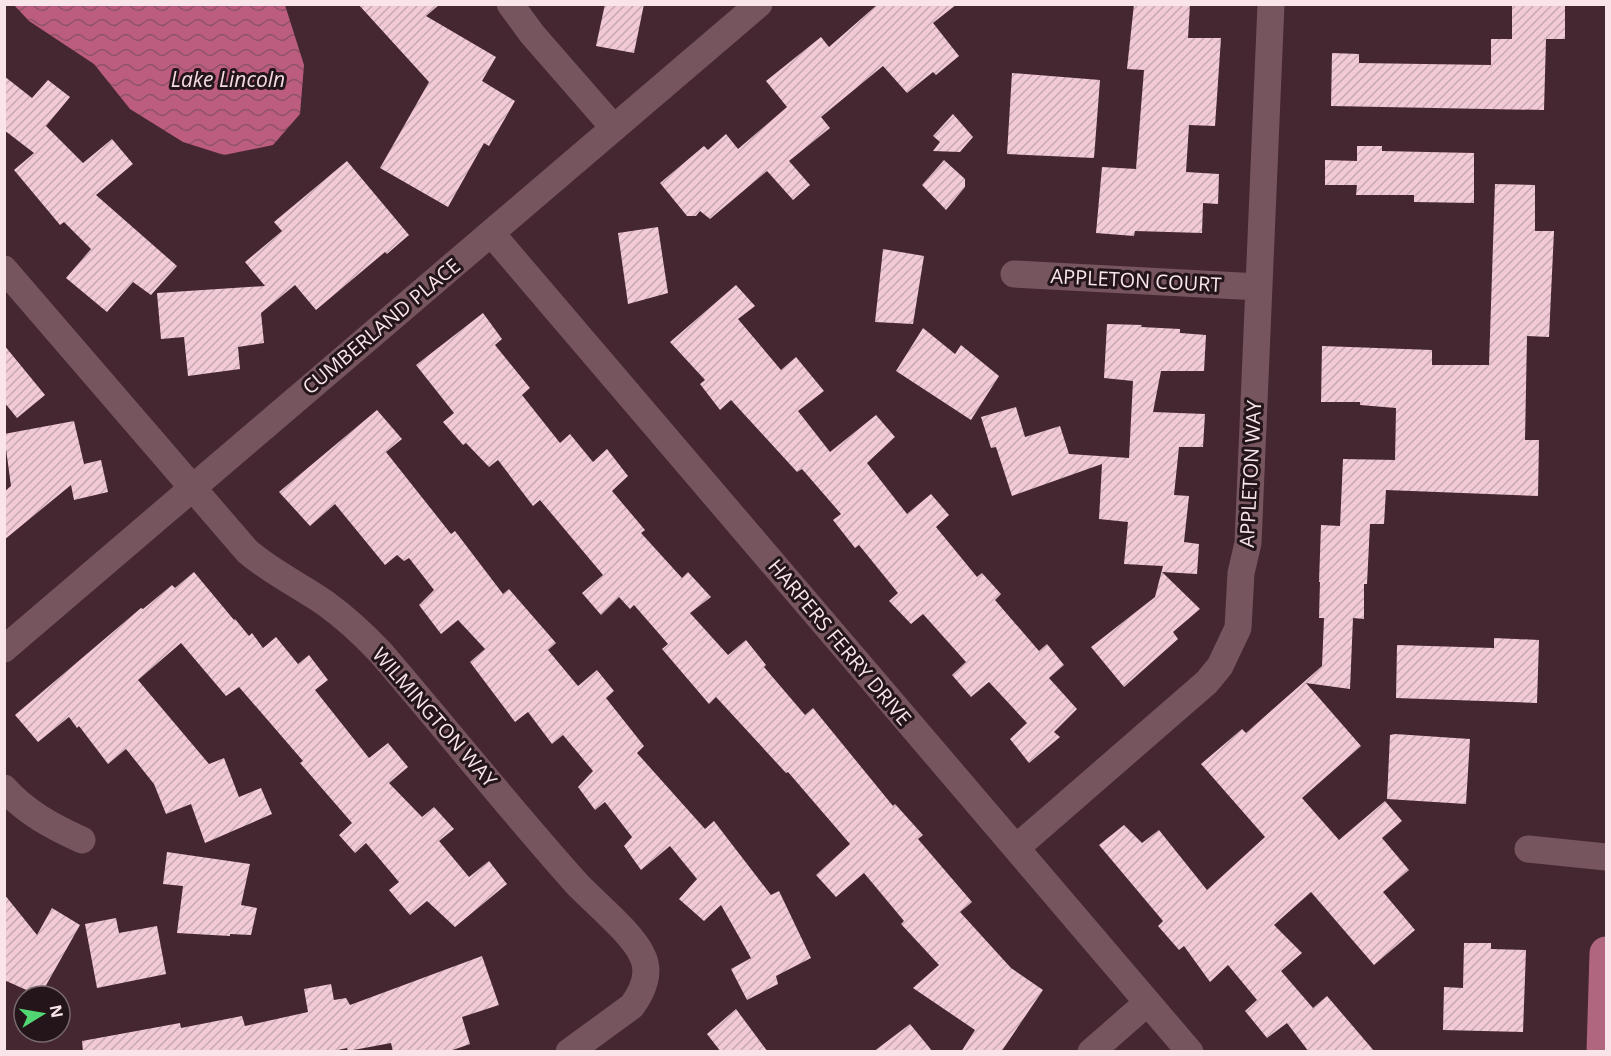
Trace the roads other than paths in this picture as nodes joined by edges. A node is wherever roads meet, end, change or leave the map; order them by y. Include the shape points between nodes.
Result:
1 (510, 4) edge
2 (759, 4) edge
3 (1270, 4) edge
4 (614, 128) junction
5 (491, 233) junction
6 (4, 269) edge
7 (1014, 274) dead end
8 (1259, 287) junction
9 (192, 487) junction
10 (4, 649) edge
11 (4, 788) edge
12 (82, 840) dead end
13 (1016, 848) junction
14 (1528, 849) dead end
15 (1606, 857) edge
16 (1606, 953) edge
17 (1148, 1004) junction
18 (569, 1052) edge
19 (1091, 1052) edge
20 (1190, 1052) edge
21 (1603, 1052) edge

1 - 4 street
2 - 4 street, CUMBERLAND PLACE
3 - 8 street, APPLETON WAY
4 - 5 street, CUMBERLAND PLACE
5 - 9 street, CUMBERLAND PLACE
5 - 13 street, HARPERS FERRY DRIVE
6 - 9 street, WILMINGTON WAY
7 - 8 street, APPLETON COURT
8 - 13 street, APPLETON WAY via 1248,543 1235,638 1220,666 1200,689
9 - 10 street, CUMBERLAND PLACE
9 - 18 street, WILMINGTON WAY via 264,566 325,603 358,629 642,954 645,975 640,996
11 - 12 street via 52,827
13 - 17 street, HARPERS FERRY DRIVE
14 - 15 street
16 - 21 main road
17 - 19 street
17 - 20 street, HARPERS FERRY DRIVE

